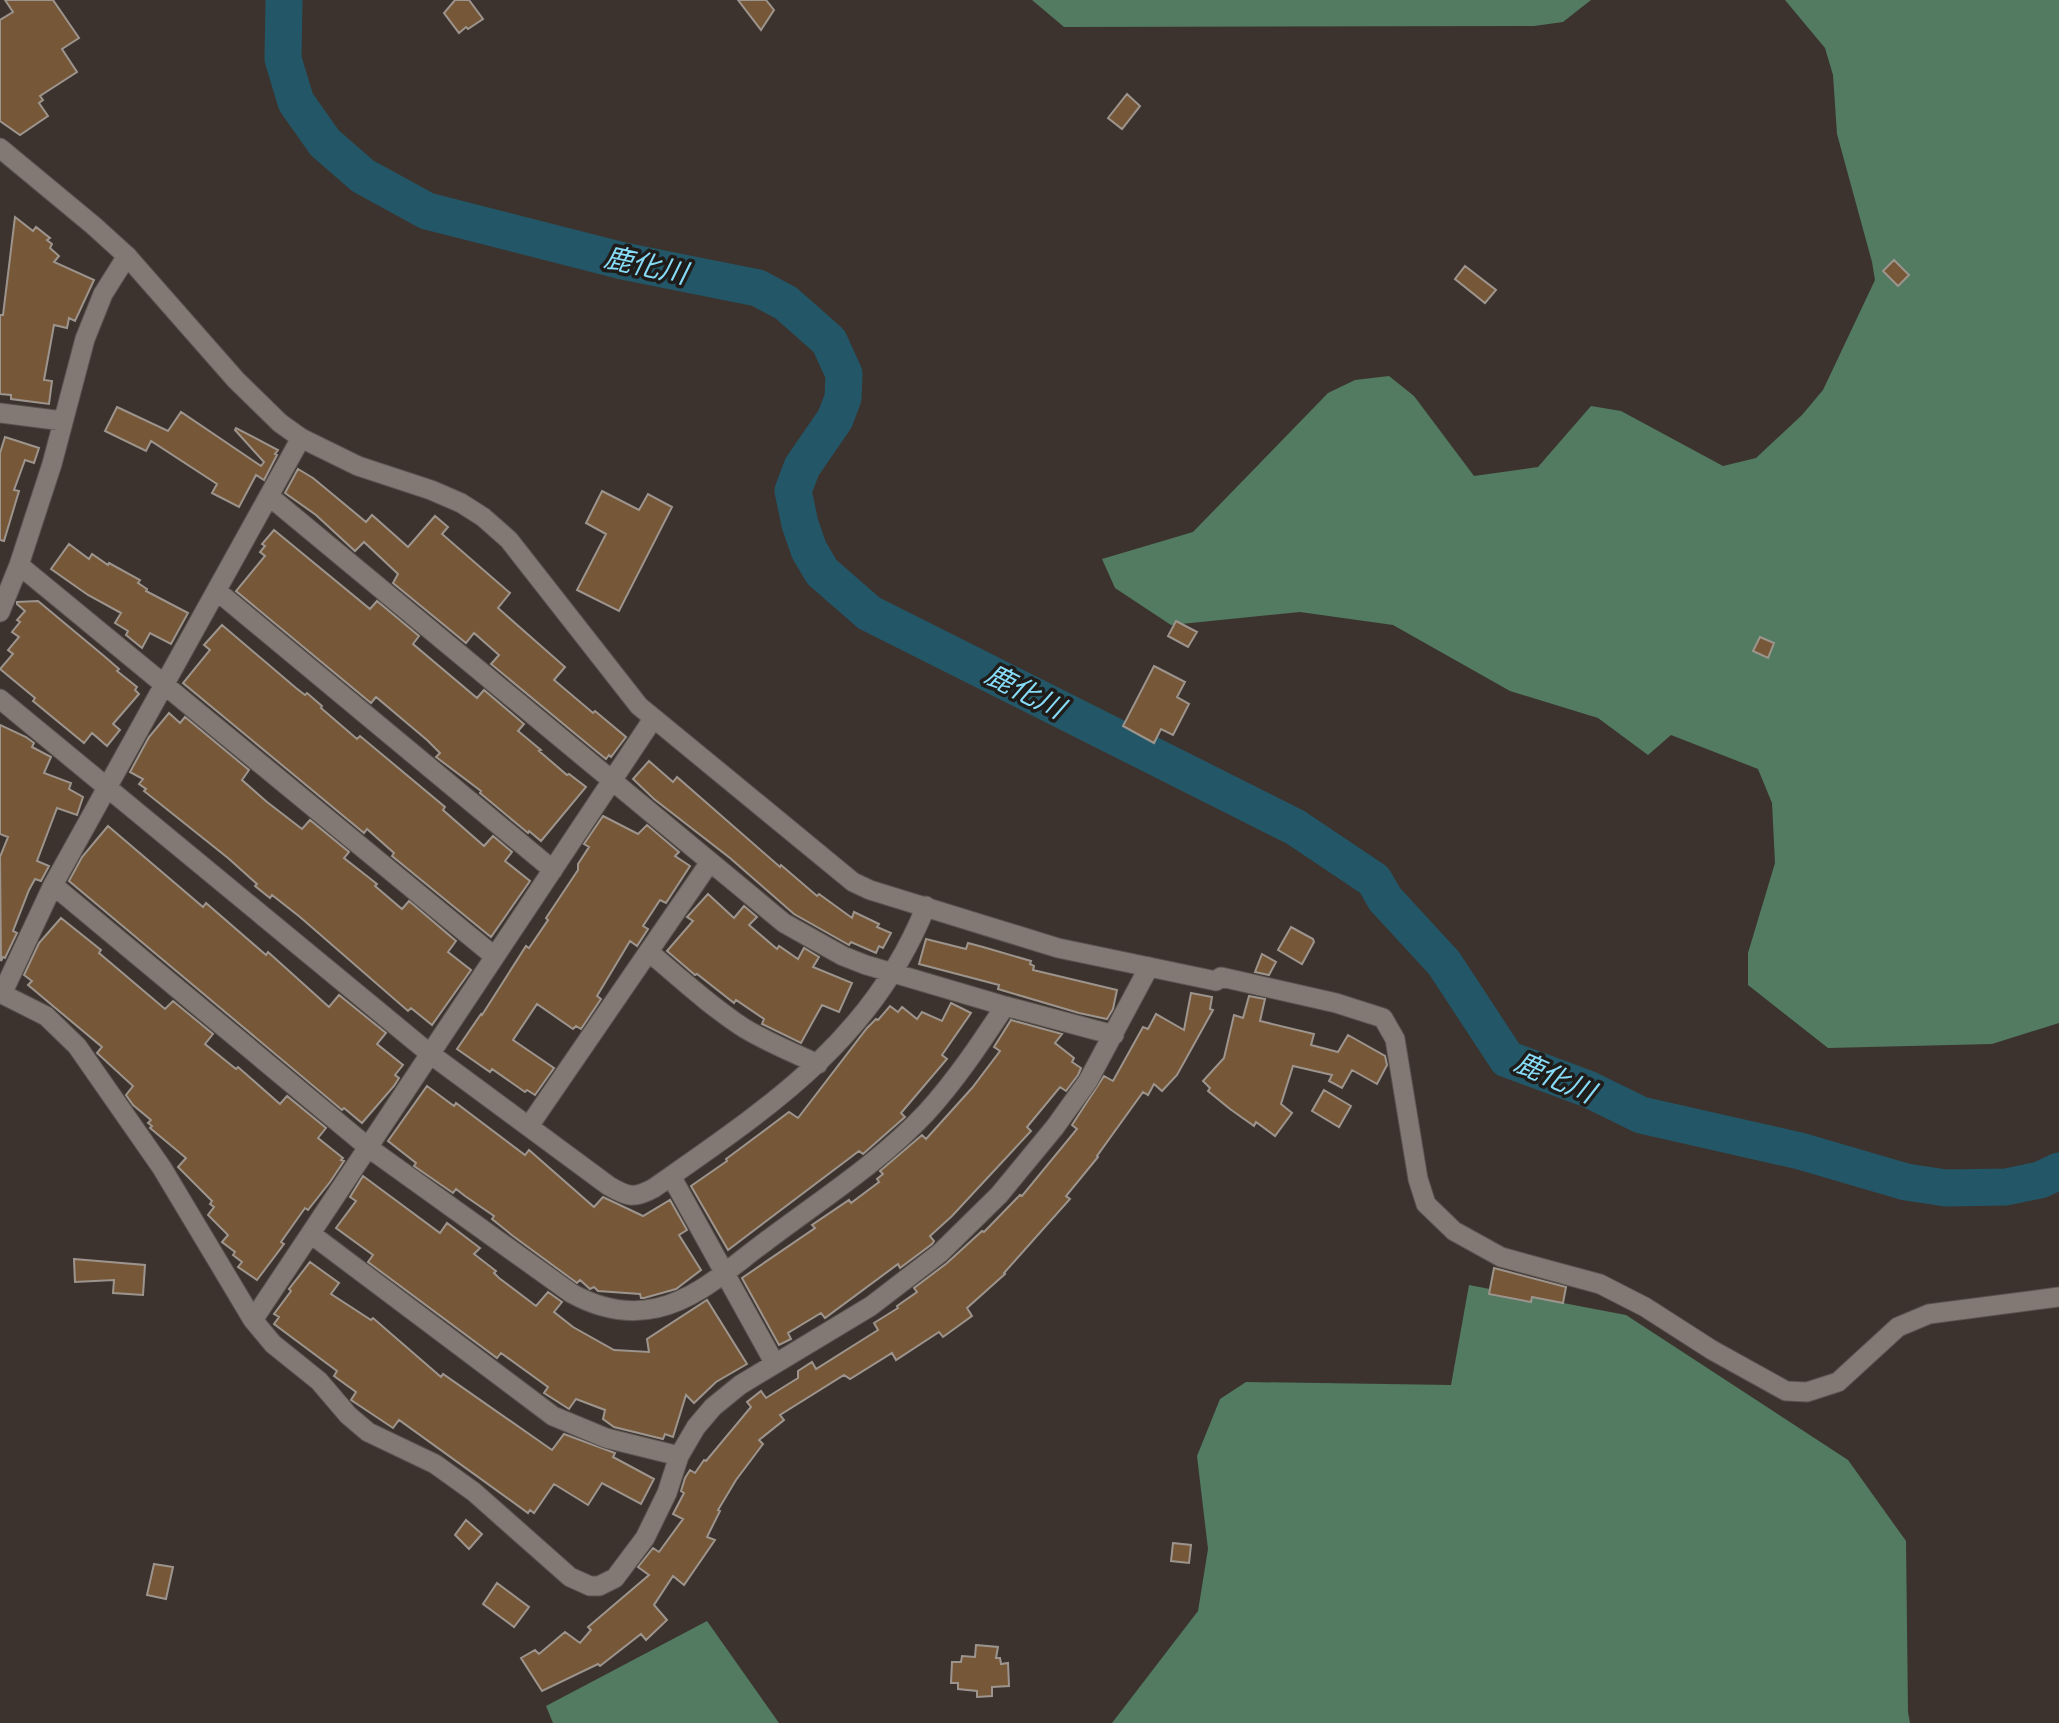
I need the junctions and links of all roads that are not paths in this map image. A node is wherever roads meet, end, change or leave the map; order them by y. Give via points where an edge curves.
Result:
1 (0, 148) edge
2 (127, 256) junction
3 (0, 413) edge
4 (63, 421) junction
5 (301, 438) junction
6 (269, 496) junction
7 (19, 565) junction
8 (217, 591) junction
9 (0, 612) edge
10 (164, 685) junction
11 (0, 699) edge
12 (653, 719) junction
13 (613, 782) junction
14 (107, 788) junction
15 (709, 862) junction
16 (553, 870) junction
17 (53, 885) junction
18 (926, 906) junction
19 (649, 952) junction
20 (494, 956) junction
21 (1149, 967) junction
22 (894, 974) junction
23 (1, 994) edge
24 (1004, 1006) junction
25 (1114, 1035) junction
26 (429, 1053) junction
27 (818, 1064) junction
28 (529, 1126) junction
29 (369, 1147) junction
30 (671, 1176) junction
31 (311, 1234) junction
32 (725, 1272) junction
33 (2059, 1297) edge
34 (253, 1320) junction
35 (775, 1364) junction
36 (679, 1456) junction

1 - 2 street
2 - 4 street via 89,328
2 - 5 street via 236,380
3 - 4 street
4 - 7 street
5 - 6 street
5 - 12 street via 358,466 461,503 483,517 509,540
6 - 8 street
6 - 13 street
7 - 9 street
7 - 10 street
8 - 10 street
8 - 16 street
10 - 14 street
10 - 20 street
11 - 14 street
12 - 13 street
12 - 18 street via 853,882
13 - 15 street
13 - 16 street
14 - 17 street
14 - 26 street
15 - 19 street
15 - 22 street via 801,934 843,956
16 - 20 street
17 - 23 street
17 - 29 street
18 - 21 street via 1058,948
18 - 22 street
19 - 27 street via 743,1027
19 - 28 street
20 - 26 street
21 - 25 street
21 - 33 street via 1216,981 1221,977 1383,1018 1395,1039 1426,1204 1454,1231 1501,1256 1600,1284 1786,1391 1807,1392 1838,1382 1898,1327 1929,1314
22 - 24 street
22 - 27 street
23 - 34 street via 46,1016 77,1046 162,1168
24 - 25 street
24 - 32 street via 960,1073 925,1114 885,1151
25 - 35 street via 1055,1127 966,1229 871,1306
26 - 28 street
26 - 29 street
27 - 30 street
28 - 30 street via 619,1192 637,1197
29 - 31 street
29 - 32 street via 588,1302 626,1312 660,1308 700,1290
30 - 32 street
31 - 34 street
31 - 36 street via 553,1416 606,1438
32 - 35 street
34 - 36 street via 368,1432 435,1464 474,1492 570,1577 590,1586 609,1583 629,1561 654,1524
35 - 36 street via 713,1407

